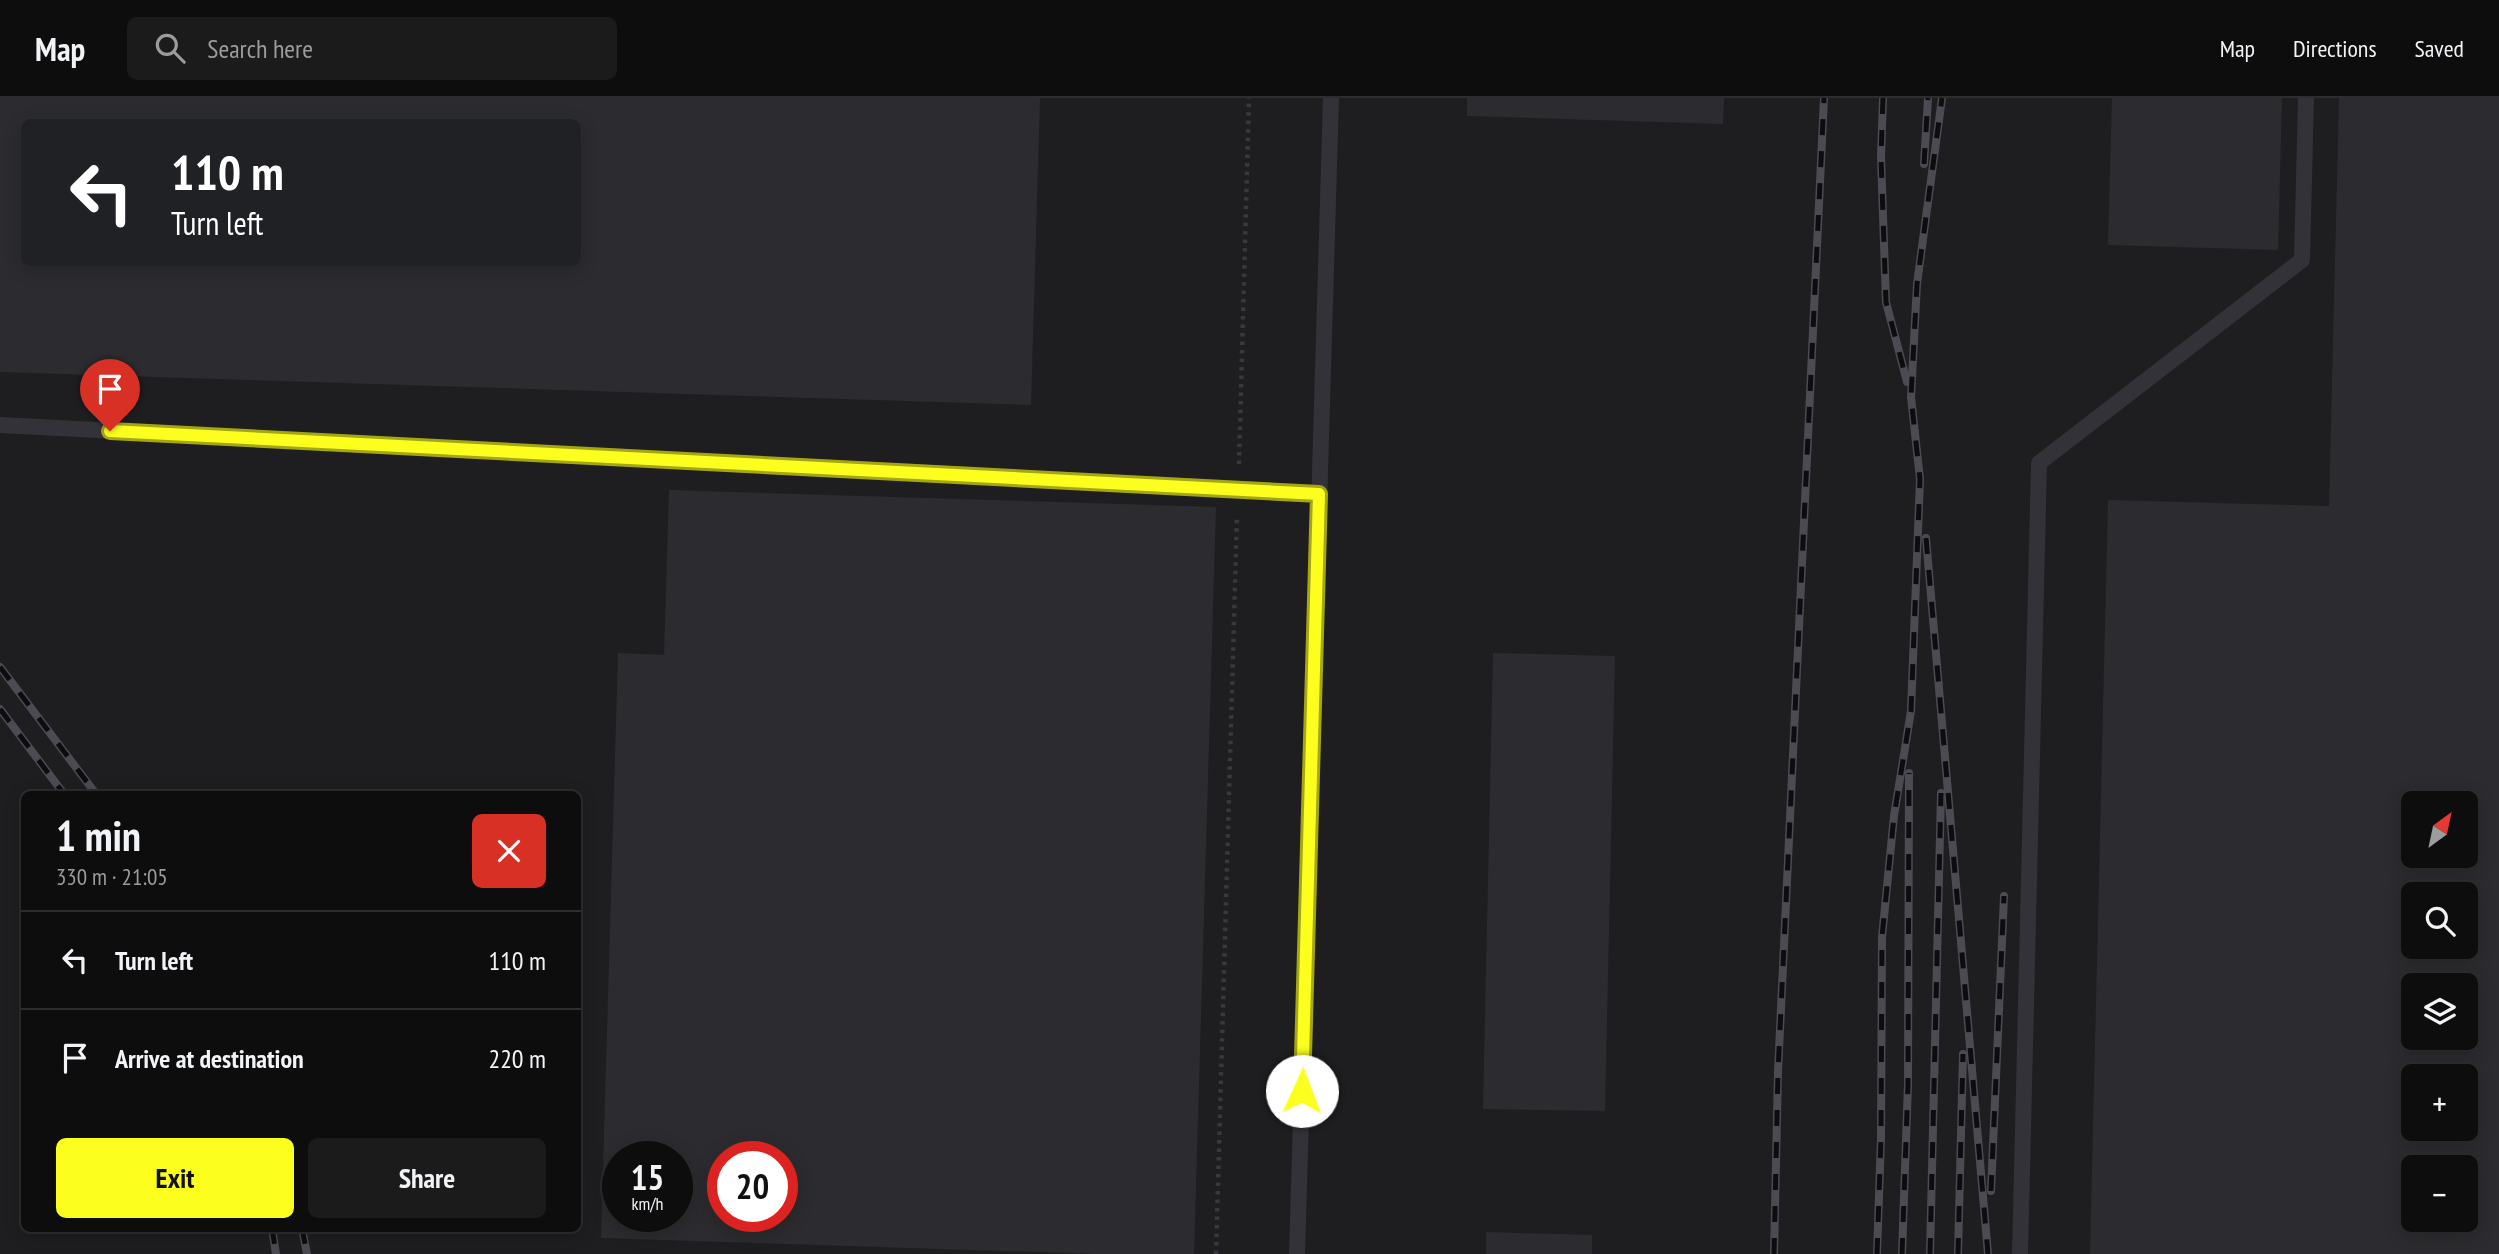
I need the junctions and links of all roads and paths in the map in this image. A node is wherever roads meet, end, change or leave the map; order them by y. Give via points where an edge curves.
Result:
1 (1249, 98) edge
2 (1331, 98) edge
3 (2305, 98) edge
4 (0, 425) edge
5 (1238, 489) junction
6 (1319, 494) junction
7 (1216, 1254) edge
8 (1297, 1254) edge
9 (2020, 1254) edge

1 - 5 path
2 - 6 lane
3 - 9 lane via 2302,260 2039,463
4 - 5 lane
5 - 6 lane
5 - 7 path
6 - 8 lane

